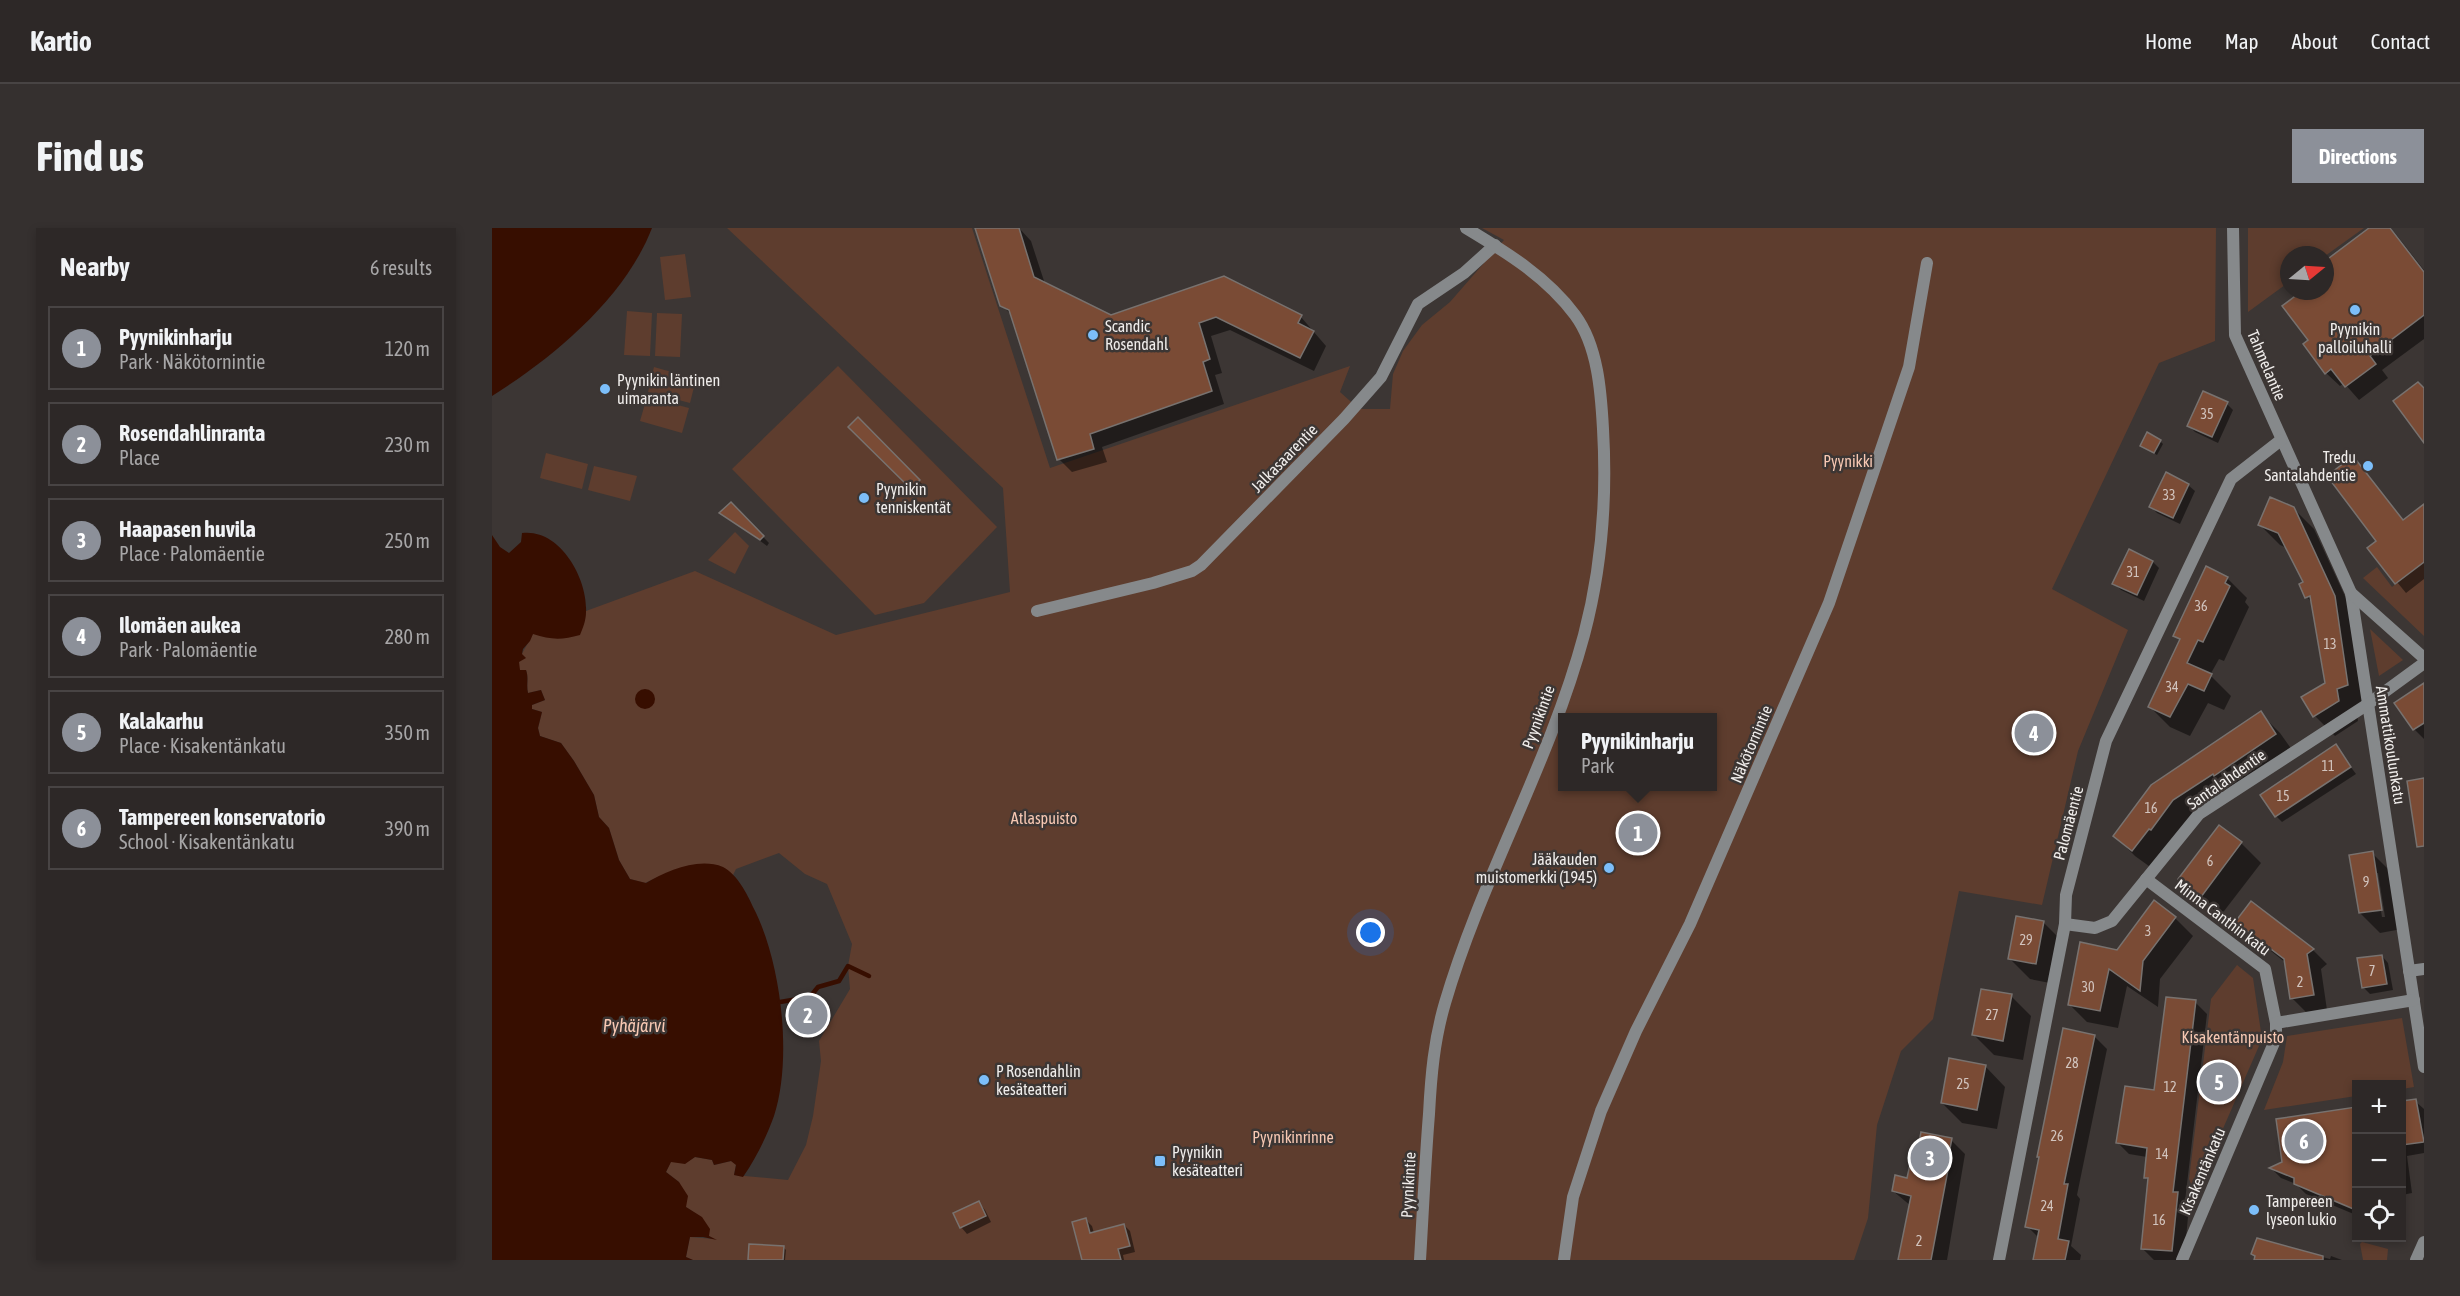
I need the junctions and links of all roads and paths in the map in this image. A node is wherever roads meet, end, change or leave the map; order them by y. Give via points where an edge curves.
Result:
1 (1466, 228) edge
2 (2233, 228) edge
3 (1495, 245) junction
4 (1927, 263) dead end
5 (2281, 440) junction
6 (2351, 593) junction
7 (1037, 611) dead end
8 (2424, 658) edge
9 (2424, 663) edge
10 (2368, 704) junction
11 (2146, 879) junction
12 (2065, 924) junction
13 (2424, 969) edge
14 (2409, 971) junction
15 (2414, 1000) junction
16 (2276, 1023) junction
17 (2424, 1067) edge
18 (2424, 1242) edge
19 (1420, 1260) edge
20 (1564, 1260) edge
21 (1999, 1260) edge
22 (2182, 1260) edge
23 (2416, 1260) edge

1 - 3 street, Pyynikintie
2 - 5 street, Tahmelantie via 2235,335
3 - 7 street, Jalkasaarentie via 1464,273 1418,304 1381,376 1344,420 1201,565 1153,583
3 - 19 street, Pyynikintie via 1540,278 1575,315 1588,340 1602,411 1604,520 1593,594 1572,673 1458,959 1444,1006 1433,1054
4 - 20 street, Näkötornintie via 1909,367 1829,603 1695,914 1601,1111 1573,1197
5 - 6 street, Ammattikoulunkatu
5 - 12 street, Palomäentie via 2231,479 2106,741 2066,895
6 - 8 street
6 - 10 street, Ammattikoulunkatu
9 - 10 street, Santalahdentie
10 - 11 street, Santalahdentie via 2199,814
10 - 14 street, Ammattikoulunkatu
11 - 12 street, Santalahdentie via 2104,926
11 - 16 street, Minna Canthin katu via 2265,969
12 - 21 street, Palomäentie
13 - 14 street
14 - 15 street, Ammattikoulunkatu
15 - 16 street
15 - 17 street, Ammattikoulunkatu
16 - 22 street, Kisakentänkatu via 2276,1038
18 - 23 street

